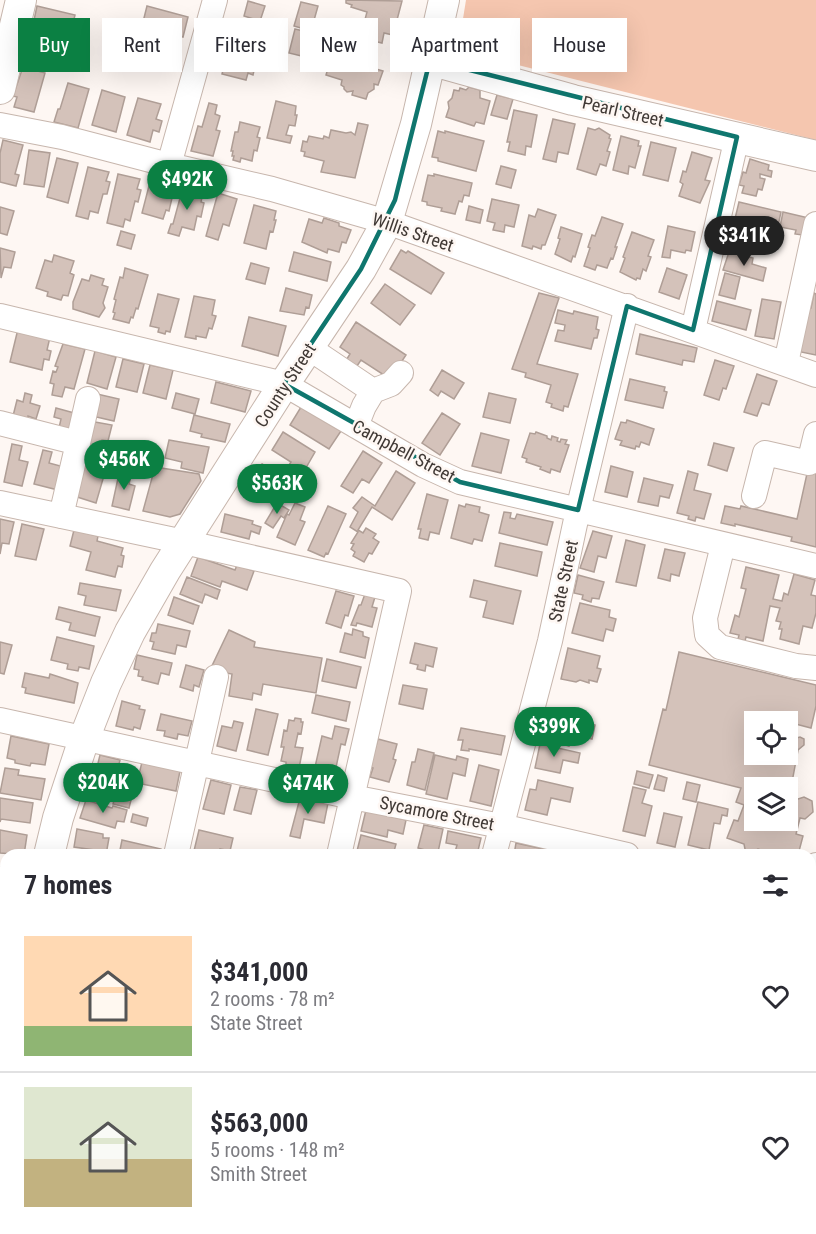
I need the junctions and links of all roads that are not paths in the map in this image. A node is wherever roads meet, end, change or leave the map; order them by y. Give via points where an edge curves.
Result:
1 (21, 0) edge
2 (215, 0) edge
3 (444, 0) edge
4 (440, 18) edge
5 (427, 72) edge
6 (473, 72) edge
7 (0, 89) edge
8 (0, 125) edge
9 (737, 137) junction
10 (816, 156) edge
11 (169, 165) junction
12 (387, 222) junction
13 (816, 224) edge
14 (627, 306) junction
15 (0, 316) edge
16 (693, 330) junction
17 (309, 348) junction
18 (786, 363) junction
19 (401, 373) dead end
20 (816, 375) edge
21 (284, 384) junction
22 (373, 391) junction
23 (88, 399) dead end
24 (0, 423) edge
25 (356, 426) junction
26 (816, 434) edge
27 (78, 443) junction
28 (754, 496) dead end
29 (0, 503) edge
30 (578, 510) junction
31 (61, 516) junction
32 (184, 542) junction
33 (723, 545) junction
34 (816, 566) edge
35 (816, 668) edge
36 (216, 677) dead end
37 (0, 720) edge
38 (84, 739) junction
39 (196, 762) junction
40 (352, 797) junction
41 (501, 826) junction
42 (50, 849) edge
43 (177, 849) edge
44 (340, 849) edge
45 (495, 849) edge
46 (601, 849) edge

1 - 7 main road
2 - 11 street
3 - 4 main road, County Street
5 - 12 main road, County Street
6 - 9 main road, Pearl Street via 573,100
8 - 11 street, Willis Street
9 - 10 main road, Pearl Street
9 - 16 street
11 - 12 street, Willis Street
12 - 14 street, Willis Street
12 - 17 main road, County Street
13 - 18 street
14 - 16 street, Willis Street
14 - 30 street, State Street
15 - 21 street, Campbell Street
16 - 18 street, Willis Street
17 - 21 main road, County Street
17 - 22 street
18 - 20 street, Willis Street
19 - 22 street via 391,384
21 - 25 street, Campbell Street
21 - 32 main road, County Street
22 - 25 street
23 - 27 street
24 - 27 street
25 - 30 street, Campbell Street via 460,482
26 - 28 street via 808,463 765,453
27 - 31 street
29 - 31 street
30 - 33 street, Campbell Street
30 - 41 street, State Street via 550,641
31 - 32 street
32 - 38 main road, County Street via 130,632
32 - 40 street via 399,591
33 - 34 street, Campbell Street
33 - 35 street via 705,618 708,635 720,647
36 - 39 street
37 - 38 street, Sycamore Street
38 - 39 street, Sycamore Street
38 - 42 main road, County Street
39 - 40 street, Sycamore Street
39 - 43 street
40 - 41 street, Sycamore Street
40 - 44 street
41 - 45 street, State Street
41 - 46 street, Sycamore Street

